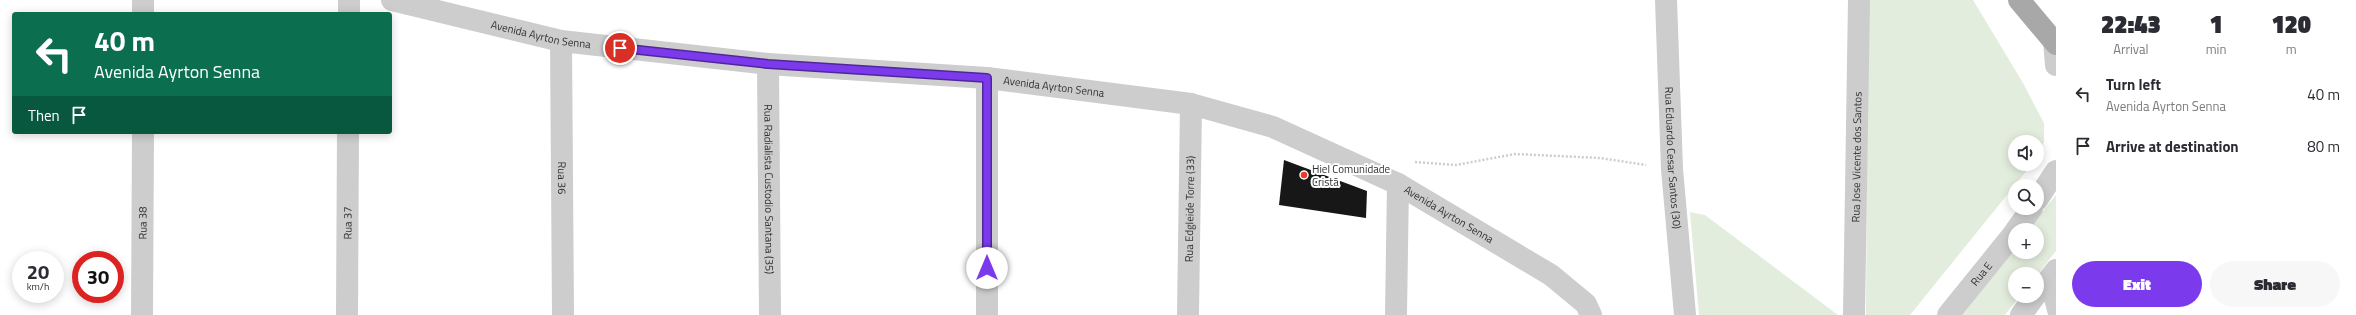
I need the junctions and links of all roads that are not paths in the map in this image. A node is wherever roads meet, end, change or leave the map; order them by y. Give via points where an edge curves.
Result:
1 (144, 0) edge
2 (349, 0) edge
3 (392, 0) edge
4 (1666, 0) edge
5 (1859, 0) edge
6 (2019, 0) edge
7 (2042, 0) edge
8 (143, 12) edge
9 (349, 12) edge
10 (2052, 39) edge
11 (561, 41) junction
12 (768, 64) junction
13 (2056, 65) edge
14 (987, 78) junction
15 (1191, 104) junction
16 (143, 134) edge
17 (348, 134) edge
18 (2056, 171) edge
19 (1398, 184) junction
20 (2044, 189) edge
21 (2008, 241) edge
22 (2044, 285) edge
23 (2030, 303) edge
24 (2056, 310) edge
25 (142, 315) edge
26 (347, 315) edge
27 (563, 315) edge
28 (770, 315) edge
29 (987, 315) edge
30 (1188, 315) edge
31 (1396, 315) edge
32 (1591, 315) edge
33 (1685, 315) edge
34 (1854, 315) edge
35 (1948, 315) edge
36 (2021, 315) edge

1 - 8 street
2 - 9 street
3 - 11 street, Avenida Ayrton Senna
4 - 33 street, Rua Eduardo Cesar Santos (30) via 1672,169
5 - 34 street, Rua Jose Vicente dos Santos
6 - 10 main road
7 - 10 main road
10 - 13 street
11 - 12 street, Avenida Ayrton Senna
11 - 27 street, Rua 36
12 - 14 street, Avenida Ayrton Senna
12 - 28 street, Rua Radialista Custodio Santana (35)
14 - 15 street, Avenida Ayrton Senna
14 - 29 street
15 - 19 street, Avenida Ayrton Senna via 1273,127
15 - 30 street, Rua Edgleide Torre (33)
16 - 25 street, Rua 38
17 - 26 street, Rua 37
18 - 20 street
19 - 31 street
19 - 32 street, Avenida Ayrton Senna via 1551,275 1586,304
21 - 35 street, Rua E
22 - 24 lane
23 - 36 street

